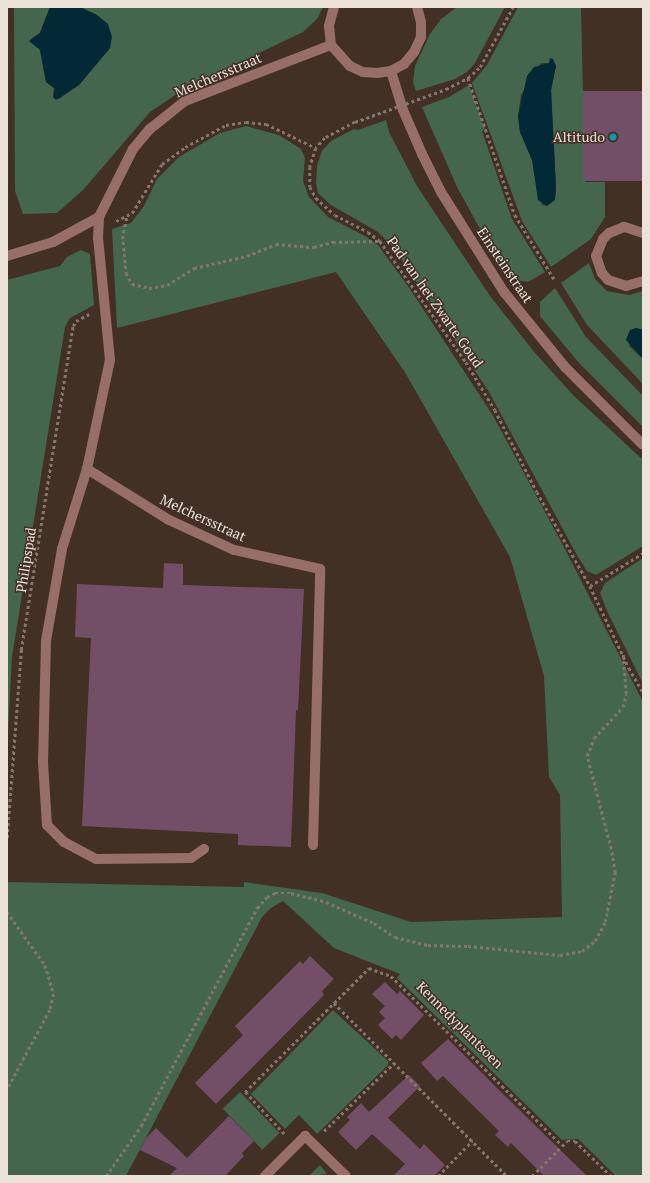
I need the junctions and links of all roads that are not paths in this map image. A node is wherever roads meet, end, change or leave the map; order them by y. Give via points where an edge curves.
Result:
1 (334, 7) edge
2 (417, 7) edge
3 (331, 45) junction
4 (391, 71) junction
5 (99, 217) junction
6 (643, 233) edge
7 (7, 256) edge
8 (643, 281) edge
9 (643, 445) edge
10 (87, 469) junction
11 (313, 844) dead end
12 (204, 849) dead end
13 (265, 1176) edge
14 (346, 1176) edge

1 - 3 street via 329,26
2 - 4 street via 421,22 418,45 404,64
3 - 4 street via 357,69 377,73
3 - 5 street, Melchersstraat via 178,105 133,148
4 - 9 street, Einsteinstraat via 403,110 432,173 504,292 565,368
5 - 7 street via 53,242
5 - 10 street, Melchersstraat via 98,238 110,360
6 - 8 street via 631,228 613,231 603,239 596,256 602,273 608,280 626,286
10 - 11 street, Melchersstraat via 169,520 234,550 320,569
10 - 12 street via 62,549 46,641 43,762 48,825 64,842 96,859 191,858
13 - 14 street via 305,1136

